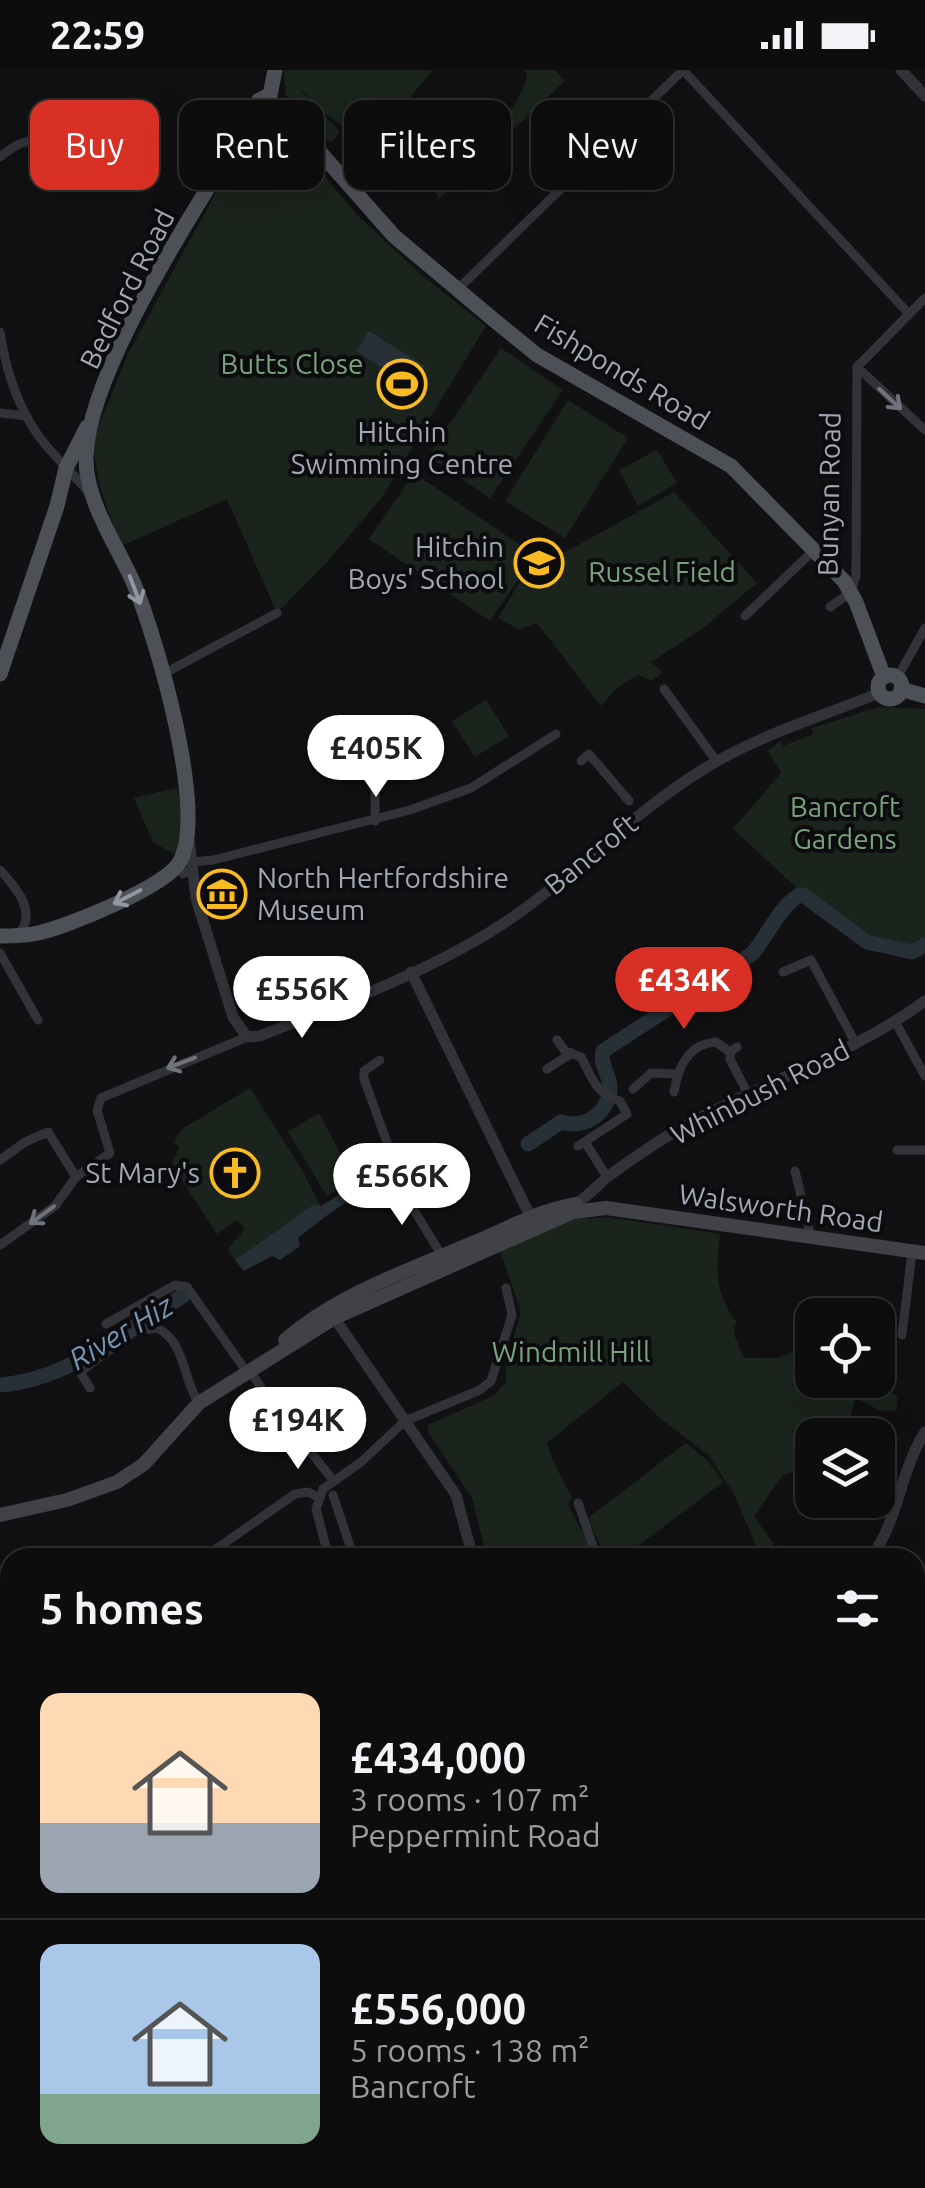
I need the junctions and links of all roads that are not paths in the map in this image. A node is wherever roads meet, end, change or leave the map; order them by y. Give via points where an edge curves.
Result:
1 (275, 70) edge
2 (683, 70) edge
3 (901, 70) edge
4 (270, 96) junction
5 (925, 96) edge
6 (259, 100) edge
7 (277, 100) edge
8 (30, 140) edge
9 (0, 157) edge
10 (324, 157) edge
11 (206, 190) edge
12 (458, 289) junction
13 (925, 298) edge
14 (908, 314) junction
15 (0, 332) edge
16 (1, 340) edge
17 (856, 367) junction
18 (0, 413) edge
19 (27, 416) junction
20 (91, 419) junction
21 (925, 430) edge
22 (66, 468) junction
23 (95, 501) junction
24 (57, 506) junction
25 (814, 550) junction
26 (851, 592) junction
27 (830, 607) dead end
28 (277, 613) dead end
29 (745, 616) dead end
30 (925, 628) edge
31 (2, 665) edge
32 (165, 673) junction
33 (890, 684) junction
34 (664, 689) dead end
35 (925, 696) edge
36 (556, 734) dead end
37 (581, 761) dead end
38 (717, 762) junction
39 (376, 792) dead end
40 (628, 801) dead end
41 (375, 821) junction
42 (189, 838) junction
43 (193, 862) junction
44 (0, 870) edge
45 (177, 874) junction
46 (194, 885) junction
47 (0, 936) edge
48 (17, 936) junction
49 (0, 954) edge
50 (411, 972) junction
51 (784, 972) dead end
52 (925, 1001) edge
53 (38, 1020) dead end
54 (896, 1022) junction
55 (247, 1037) junction
56 (557, 1040) dead end
57 (856, 1044) junction
58 (572, 1053) junction
59 (380, 1060) dead end
60 (546, 1068) dead end
61 (677, 1074) junction
62 (925, 1076) edge
63 (634, 1089) dead end
64 (674, 1092) dead end
65 (748, 1094) junction
66 (897, 1150) dead end
67 (925, 1150) edge
68 (0, 1160) edge
69 (795, 1172) dead end
70 (76, 1177) junction
71 (607, 1178) junction
72 (598, 1188) junction
73 (575, 1204) junction
74 (606, 1204) junction
75 (630, 1212) junction
76 (533, 1222) junction
77 (812, 1238) junction
78 (0, 1245) edge
79 (918, 1252) edge
80 (445, 1261) junction
81 (506, 1288) dead end
82 (331, 1313) junction
83 (106, 1324) dead end
84 (902, 1335) dead end
85 (248, 1370) junction
86 (90, 1388) dead end
87 (270, 1400) dead end
88 (199, 1403) junction
89 (281, 1416) dead end
90 (405, 1421) junction
91 (925, 1432) edge
92 (333, 1480) junction
93 (333, 1495) dead end
94 (318, 1496) junction
95 (578, 1503) dead end
96 (2, 1512) edge
97 (348, 1540) junction
98 (218, 1548) edge
99 (327, 1548) edge
100 (335, 1548) edge
101 (351, 1548) edge
102 (470, 1548) edge
103 (594, 1548) edge
104 (876, 1548) edge

1 - 4 main road
2 - 12 street
2 - 14 street
3 - 5 street
4 - 6 main road
4 - 7 main road
8 - 9 street
10 - 12 main road, Fishponds Road via 394,236
11 - 20 main road, Bedford Road via 157,272
12 - 25 main road, Fishponds Road via 537,355 730,466
13 - 14 street
14 - 17 street
15 - 16 street, Bedford Road
16 - 19 street, Bedford Road
17 -> 21 street
17 - 26 street, Bunyan Road
18 - 19 street
19 - 22 street, Bedford Road
20 - 22 main road
20 - 23 main road, Bedford Road via 86,458
22 - 23 street, Bedford Road
22 - 24 main road
23 - 24 main road via 76,493
23 -> 32 main road, Bedford Road via 136,588
24 - 31 main road
25 - 26 main road, Fishponds Road
25 - 29 street
26 - 27 street
26 - 33 main road, Bunyan Road
28 - 32 street
30 - 33 street
32 - 42 main road, Bedford Road
33 - 35 main road
33 - 38 street, Bancroft
34 - 38 street
36 - 41 street via 470,788
37 - 40 street via 590,754
38 - 50 street, Bancroft via 638,812 513,917
39 - 41 street
41 - 43 street
42 - 43 street
42 - 45 main road
43 - 45 street via 191,870
43 - 46 street
44 - 48 street via 27,910
45 - 46 street
45 -> 48 main road via 70,925
46 - 55 street via 232,1017
47 - 48 main road
49 - 53 street
50 - 55 street, Bancroft
50 - 76 street
51 - 57 street via 812,960
52 - 54 street, Whinbush Road
54 - 57 street, Whinbush Road
54 - 62 street
55 -> 70 street via 98,1102 110,1153
56 - 58 street
57 - 65 street, Whinbush Road
58 - 60 street
58 - 71 street via 607,1097 626,1106 627,1114 581,1144
59 - 80 street via 364,1070 364,1079 396,1181
61 - 63 street via 651,1073
61 - 64 street
61 - 65 street via 696,1048 723,1044 733,1049
65 - 71 street, Whinbush Road via 691,1122
66 - 67 street
68 - 70 street via 42,1132 51,1133
69 - 77 street
70 -> 78 street via 55,1206
71 - 72 street, Whinbush Road
72 - 73 street, Whinbush Road
72 - 74 street
73 - 74 main road, Walsworth Road
73 - 76 main road, Walsworth Road
74 - 75 main road, Walsworth Road
75 - 76 main road, Walsworth Road via 606,1208
75 - 77 main road, Walsworth Road
76 - 80 main road
77 - 79 main road, Walsworth Road
79 - 84 street
80 - 82 main road
81 - 90 street via 512,1315 491,1381
82 - 85 main road via 308,1320
82 - 90 street
83 - 85 street via 175,1286 187,1287
85 - 87 street
85 - 88 main road
86 - 88 street via 80,1372 135,1331 158,1328 173,1340
88 - 96 main road via 144,1464 117,1482
89 - 92 street
90 - 92 street
90 - 102 street via 456,1495
91 - 104 street
92 - 94 street
93 - 97 street
94 - 98 street via 296,1494
94 - 99 street
95 - 103 street
97 - 100 street
97 - 101 street

